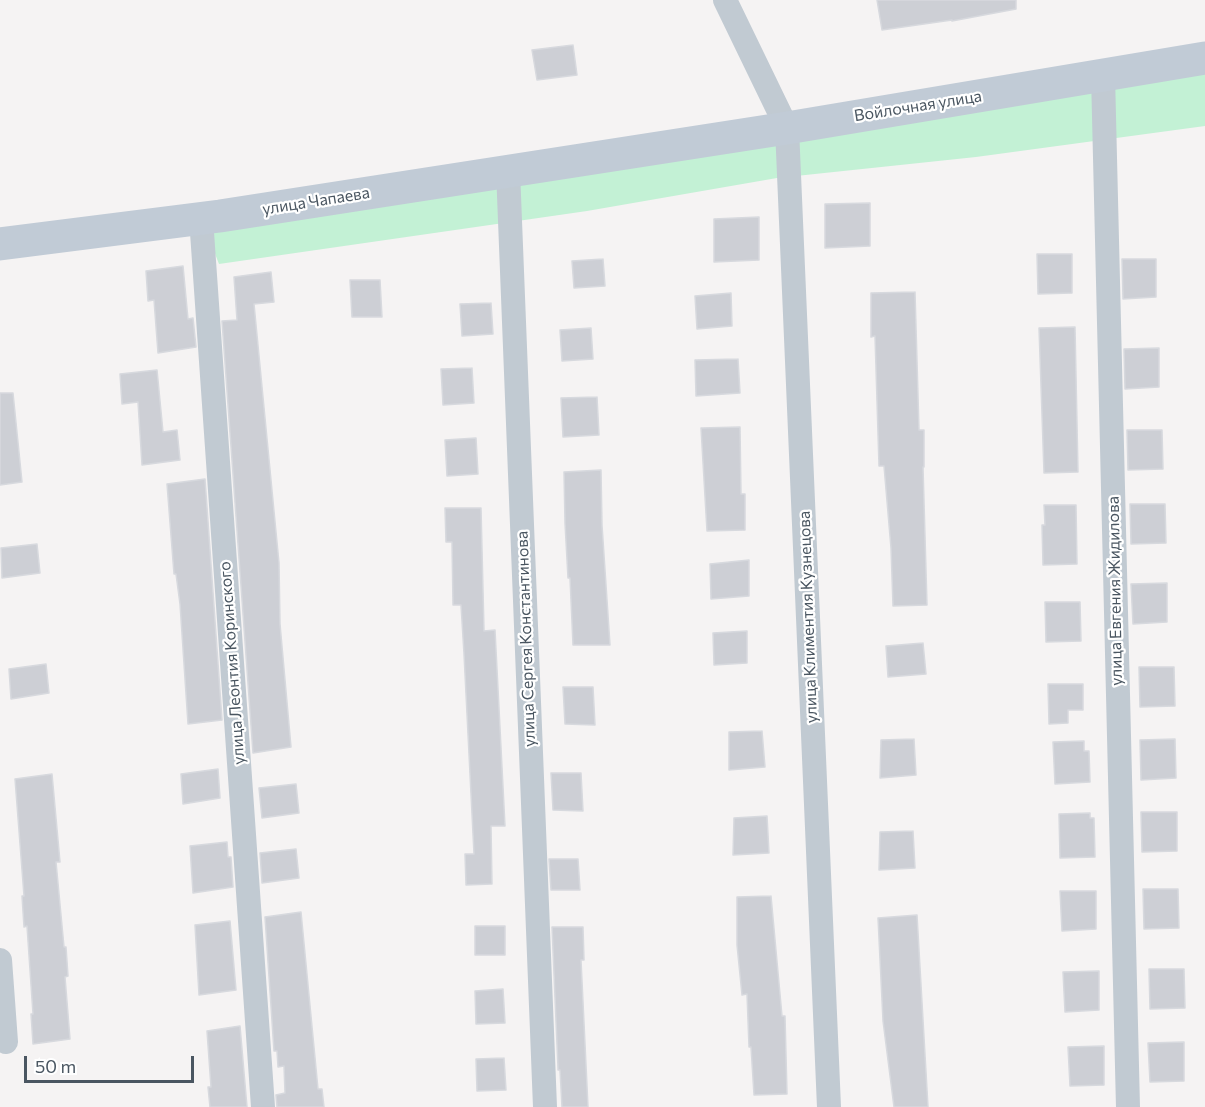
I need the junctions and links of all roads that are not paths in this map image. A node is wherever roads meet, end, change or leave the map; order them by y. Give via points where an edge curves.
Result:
1 (725, 0) edge
2 (1205, 58) edge
3 (1103, 75) junction
4 (787, 128) junction
5 (631, 152) joint
6 (508, 170) junction
7 (201, 218) junction
8 (0, 244) edge
9 (0, 960) edge
10 (6, 1042) dead end
11 (263, 1107) edge
12 (545, 1107) edge
13 (829, 1107) edge
14 (1128, 1107) edge

1 - 4 street
2 - 3 street, Войлочная улица
3 - 4 street, Войлочная улица
3 - 14 street, улица Евгения Жидилова
4 - 5 street, Войлочная улица
4 - 13 street, улица Климентия Кузнецова
5 - 6 street, улица Чапаева
6 - 7 street, улица Чапаева
6 - 12 street, улица Сергея Константинова
7 - 8 street, улица Чапаева
7 - 11 street, улица Леонтия Коринского
9 - 10 street

